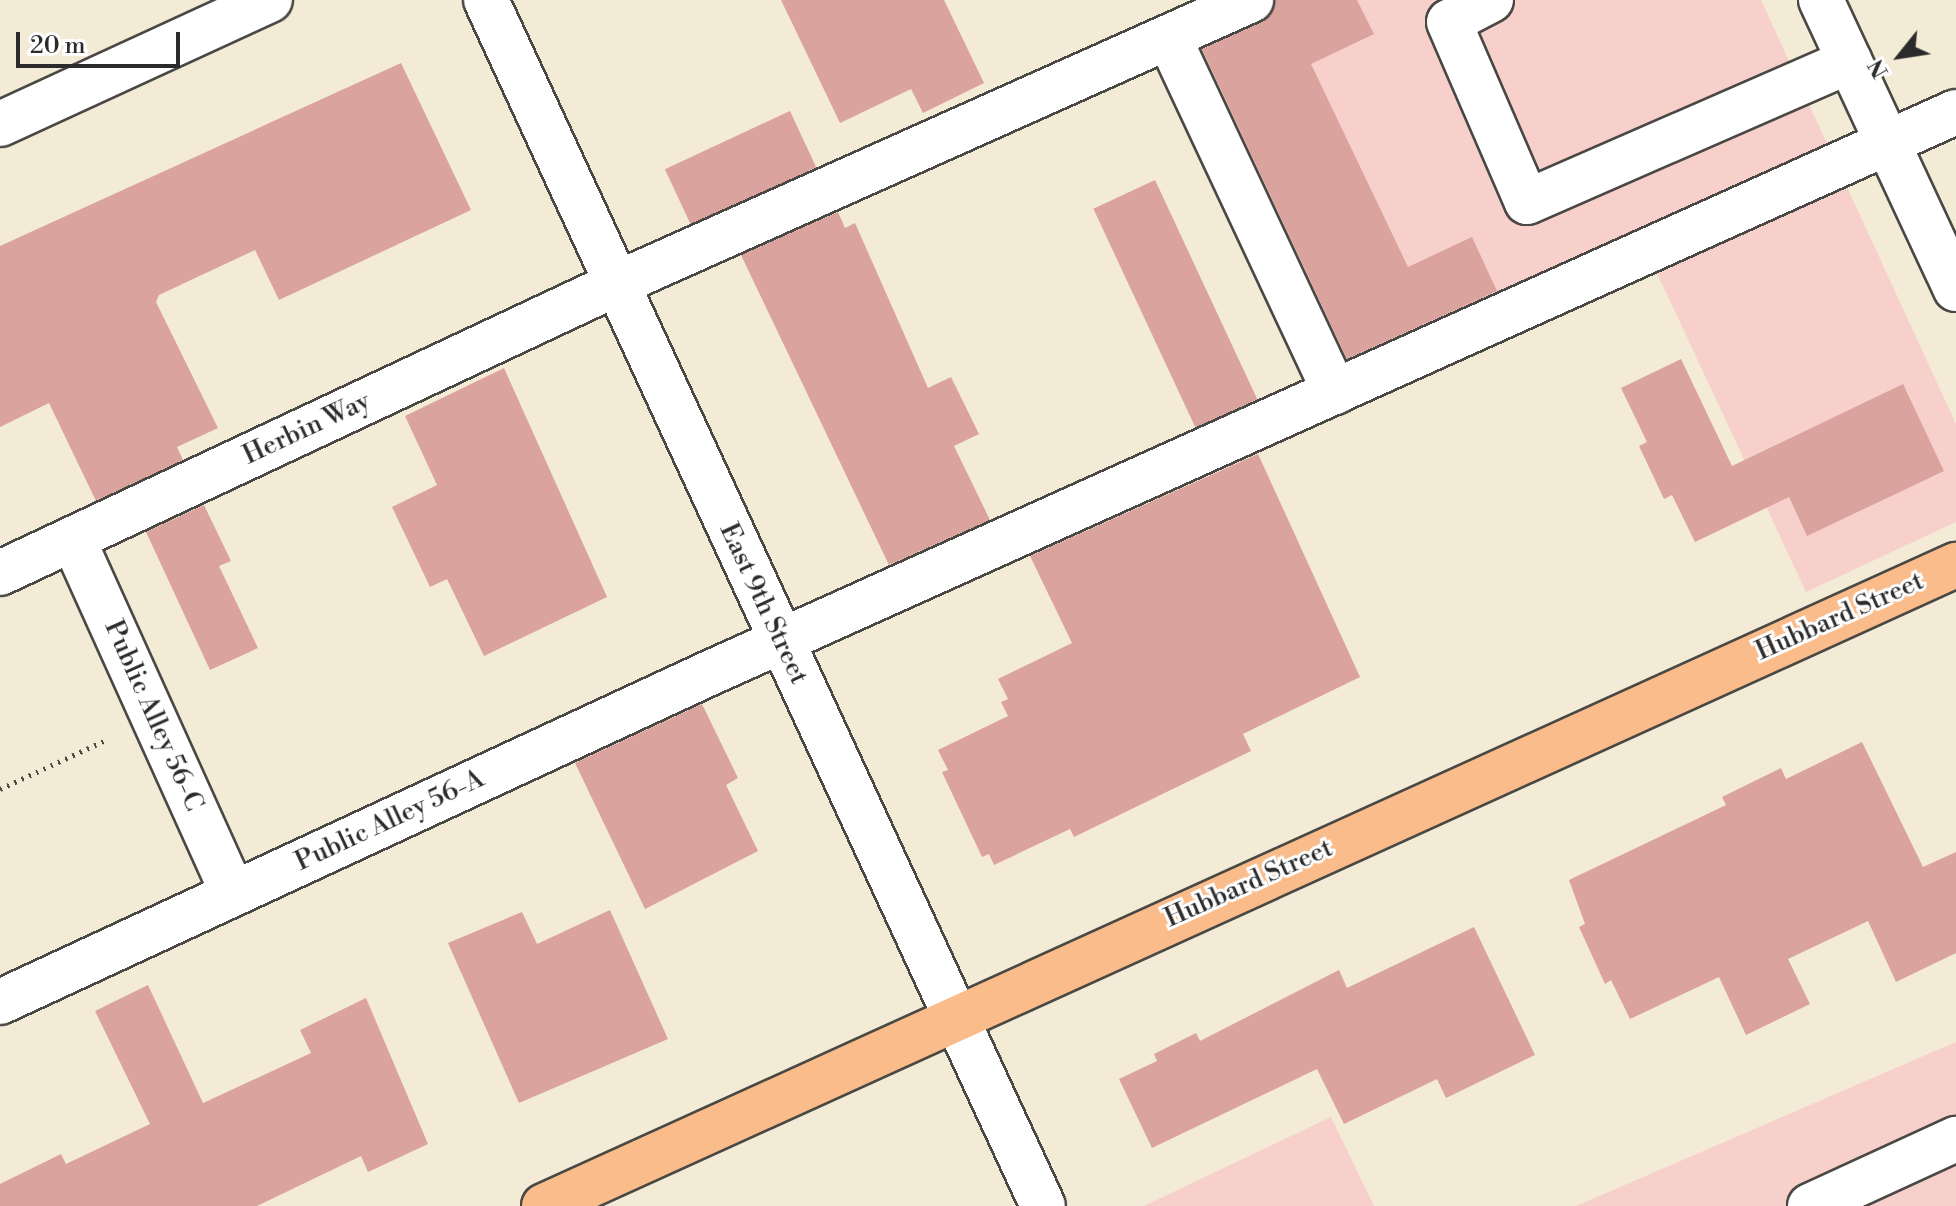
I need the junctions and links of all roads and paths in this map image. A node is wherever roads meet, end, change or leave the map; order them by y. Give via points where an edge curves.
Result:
1 (270, 0) edge
2 (486, 0) edge
3 (1251, 0) edge
4 (1491, 0) edge
5 (1821, 0) edge
6 (1169, 38) junction
7 (1849, 61) junction
8 (1956, 112) edge
9 (0, 124) edge
10 (1887, 142) junction
11 (614, 285) junction
12 (1956, 289) edge
13 (1335, 392) junction
14 (73, 539) junction
15 (1956, 565) edge
16 (0, 573) edge
17 (780, 642) junction
18 (154, 718) junction
19 (0, 789) edge
20 (233, 894) junction
21 (0, 1002) edge
22 (956, 1017) junction
23 (1956, 1139) edge
24 (544, 1206) edge
25 (1043, 1206) edge
26 (1810, 1206) edge

1 - 9 street
2 - 11 street, East 9th Street
3 - 6 street, Herbin Way
4 - 7 street via 1449,22 1527,202
5 - 7 street
6 - 11 street, Herbin Way
6 - 13 street
7 - 10 street
8 - 10 street, Public Alley 56-A
10 - 12 street
10 - 13 street, Public Alley 56-A
11 - 14 street, Herbin Way
11 - 17 street, East 9th Street
13 - 17 street, Public Alley 56-A
14 - 16 street, Herbin Way
14 - 18 street, Public Alley 56-C
15 - 22 main road, Hubbard Street
17 - 20 street, Public Alley 56-A
17 - 22 street, East 9th Street
18 - 19 path
18 - 20 street, Public Alley 56-C
20 - 21 street, Public Alley 56-A
22 - 24 main road, Hubbard Street
22 - 25 street, East 9th Street
23 - 26 street

